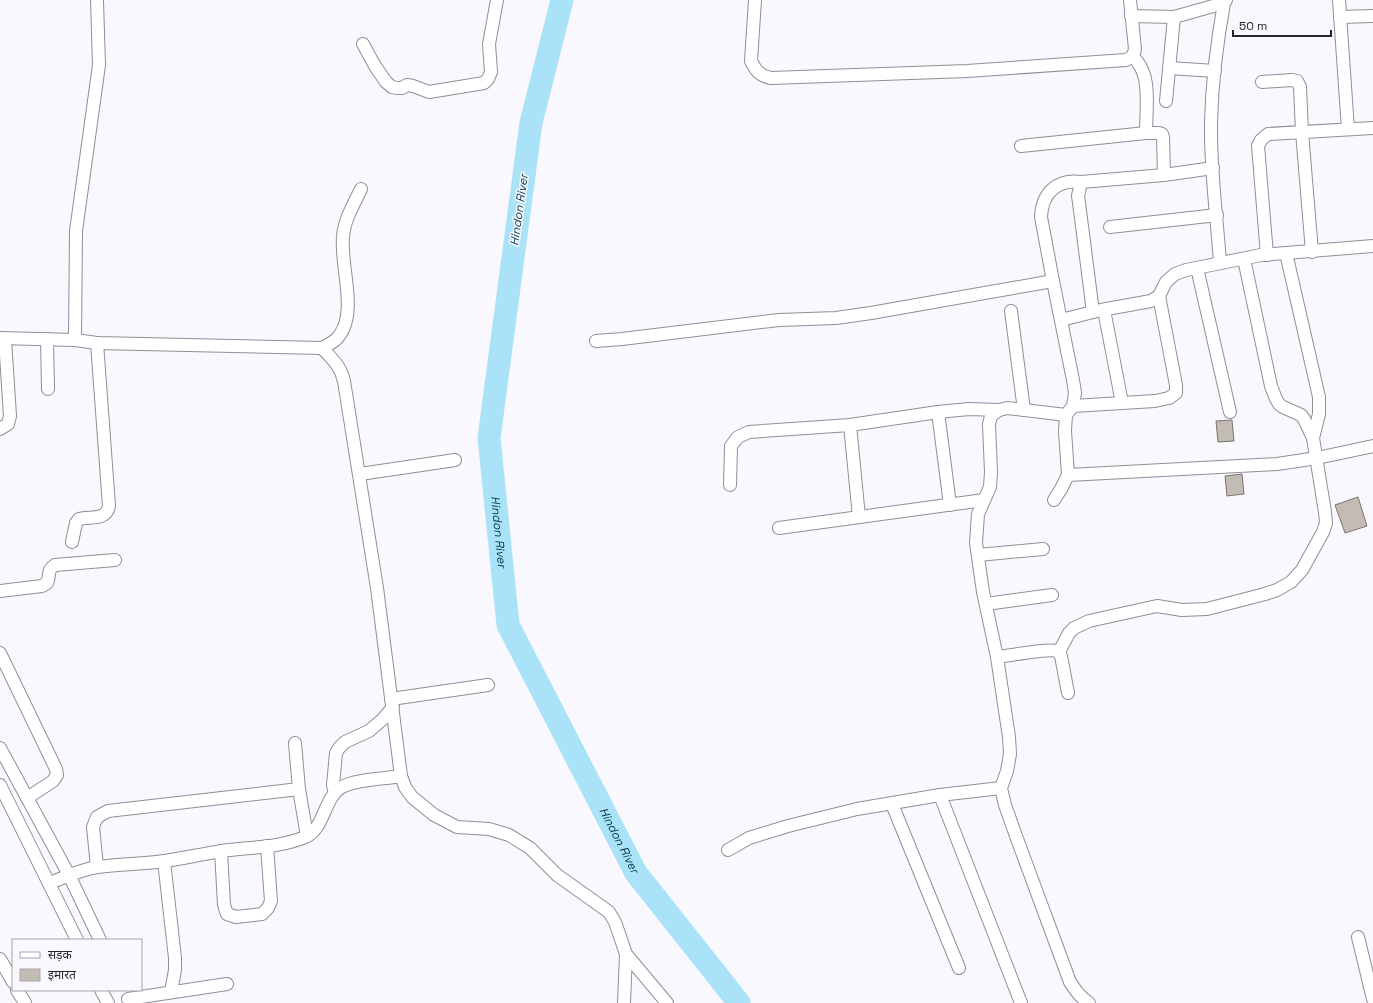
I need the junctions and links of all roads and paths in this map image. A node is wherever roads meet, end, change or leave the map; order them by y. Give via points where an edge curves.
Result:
1 (97, 0) edge
2 (497, 0) edge
3 (756, 0) edge
4 (1130, 0) edge
5 (1339, 0) edge
6 (1225, 2) edge
7 (1132, 16) junction
8 (1373, 16) edge
9 (1174, 17) junction
10 (1340, 17) junction
11 (363, 44) dead end
12 (1134, 56) junction
13 (1169, 68) junction
14 (1215, 71) junction
15 (1262, 82) dead end
16 (1166, 101) dead end
17 (1373, 128) edge
18 (1348, 129) junction
19 (1146, 132) junction
20 (1302, 132) junction
21 (1021, 146) dead end
22 (1213, 168) junction
23 (1164, 175) junction
24 (1081, 182) junction
25 (361, 189) dead end
26 (1217, 215) junction
27 (1110, 227) dead end
28 (1373, 246) edge
29 (1312, 252) junction
30 (1286, 253) junction
31 (1267, 255) junction
32 (1244, 258) junction
33 (1220, 263) junction
34 (1197, 268) junction
35 (1053, 281) junction
36 (1159, 296) junction
37 (1011, 311) dead end
38 (1099, 311) junction
39 (1062, 320) junction
40 (3, 338) edge
41 (47, 339) junction
42 (75, 340) junction
43 (596, 341) dead end
44 (97, 343) junction
45 (322, 348) junction
46 (48, 389) dead end
47 (1122, 403) junction
48 (999, 410) junction
49 (1024, 410) junction
50 (1070, 411) junction
51 (938, 412) junction
52 (1230, 412) dead end
53 (850, 425) junction
54 (0, 429) edge
55 (1313, 438) junction
56 (1373, 446) edge
57 (1317, 458) junction
58 (455, 460) dead end
59 (360, 474) junction
60 (1068, 474) junction
61 (730, 485) dead end
62 (984, 500) junction
63 (1054, 500) dead end
64 (950, 505) junction
65 (859, 517) junction
66 (779, 528) dead end
67 (72, 542) dead end
68 (1043, 549) dead end
69 (978, 555) junction
70 (115, 560) dead end
71 (0, 591) edge
72 (1052, 595) dead end
73 (986, 604) junction
74 (1059, 652) junction
75 (0, 653) edge
76 (997, 657) junction
77 (488, 685) dead end
78 (1068, 693) dead end
79 (392, 703) junction
80 (295, 743) dead end
81 (0, 748) edge
82 (401, 776) junction
83 (0, 785) edge
84 (1001, 788) junction
85 (299, 789) junction
86 (335, 793) junction
87 (940, 795) junction
88 (27, 798) junction
89 (892, 804) junction
90 (307, 836) junction
91 (267, 846) junction
92 (728, 850) dead end
93 (222, 851) junction
94 (164, 861) junction
95 (97, 867) junction
96 (69, 875) junction
97 (50, 883) junction
98 (1358, 937) dead end
99 (77, 939) edge
100 (100, 939) edge
101 (626, 954) junction
102 (0, 960) edge
103 (959, 968) dead end
104 (12, 980) edge
105 (227, 984) dead end
106 (18, 991) edge
107 (102, 991) edge
108 (171, 992) junction
109 (127, 997) edge
110 (1373, 999) edge
111 (25, 1003) edge
112 (108, 1003) edge
113 (624, 1003) edge
114 (667, 1003) edge
115 (1021, 1003) edge
116 (1089, 1003) edge

1 - 42 street via 99,65 76,231
2 - 11 street via 490,44 491,72 484,83 429,92 407,85 402,88 392,87 375,66
3 - 12 street via 751,61 762,77 968,71 1126,60
4 - 7 street
5 - 10 street
6 - 9 street
6 - 14 street via 1218,35
7 - 9 street
7 - 12 street
8 - 10 street
9 - 13 street
10 - 18 street
12 - 19 street via 1144,76 1146,87
13 - 14 street
13 - 16 street
14 - 22 street via 1211,122
15 - 20 street via 1297,81 1300,87
17 - 18 street
18 - 20 street
19 - 21 street
19 - 23 street via 1159,133 1164,137
20 - 29 street
20 - 31 street via 1268,134 1260,140 1258,146
22 - 23 street
22 - 26 street
23 - 24 street
24 - 35 street via 1071,181 1058,185 1044,201 1041,217
24 - 38 street via 1078,196
25 - 45 street via 346,221 342,238 348,309 346,322 339,336
26 - 27 street
26 - 33 street
28 - 29 street
29 - 30 street
30 - 31 street
30 - 55 street via 1319,397 1319,414
31 - 32 street
32 - 33 street
32 - 55 street via 1271,386 1276,399 1283,407 1304,419
33 - 34 street
34 - 36 street via 1175,274 1166,282
34 - 52 street
35 - 39 street
35 - 43 street via 871,314 779,320
36 - 38 street via 1151,301
36 - 47 street via 1176,393 1169,398 1155,401
37 - 49 street
38 - 39 street
38 - 47 street
39 - 50 street via 1074,380 1075,393
40 - 41 street
40 - 54 street via 10,416 8,424
41 - 42 street
41 - 46 street
42 - 44 street
44 - 45 street
44 - 67 street via 109,506 104,516 79,519
45 - 59 street via 341,371
47 - 50 street
48 - 49 street
48 - 51 street
48 - 62 street via 991,416 989,424 991,479
49 - 50 street
50 - 60 street via 1065,431
51 - 53 street
51 - 64 street
53 - 61 street via 749,432 738,437 731,446
53 - 65 street
55 - 57 street
56 - 57 street
57 - 60 street via 1277,464
57 - 74 street via 1326,523 1302,570 1291,582 1265,594 1207,608 1182,610 1157,606 1089,620 1069,633
58 - 59 street
59 - 79 street
60 - 63 street
62 - 64 street
62 - 69 street via 978,514 976,529
64 - 65 street
65 - 66 street
68 - 69 street
69 - 73 street
70 - 71 street via 55,565 49,571 47,583 42,586
72 - 73 street
73 - 76 street
74 - 76 street via 1046,651
74 - 78 street
75 - 88 street via 56,770 57,776 53,781
76 - 84 street via 1010,754
77 - 79 street
79 - 82 street
79 - 86 street via 383,719 339,748 334,768
80 - 85 street
81 - 88 street
82 - 86 street via 352,783 341,787
82 - 101 street via 412,797 448,824 489,829 509,835 530,848 558,875 609,912
83 - 97 street
84 - 87 street
84 - 116 street via 1070,982 1078,994
85 - 90 street
85 - 95 street via 108,811 97,817 93,827
86 - 90 street via 321,820
87 - 89 street
87 - 115 street
88 - 96 street
89 - 92 street via 857,809 788,826 749,838
89 - 103 street
90 - 91 street
91 - 93 street
91 - 93 street via 271,901 268,908 262,914 236,917 227,914 224,905
93 - 94 street
94 - 95 street
94 - 108 street via 175,958
95 - 96 street
96 - 97 street
96 - 100 street
97 - 99 street
98 - 110 street
101 - 113 street
101 - 114 street
102 - 104 street
105 - 108 street
106 - 111 street
107 - 112 street
108 - 109 street

